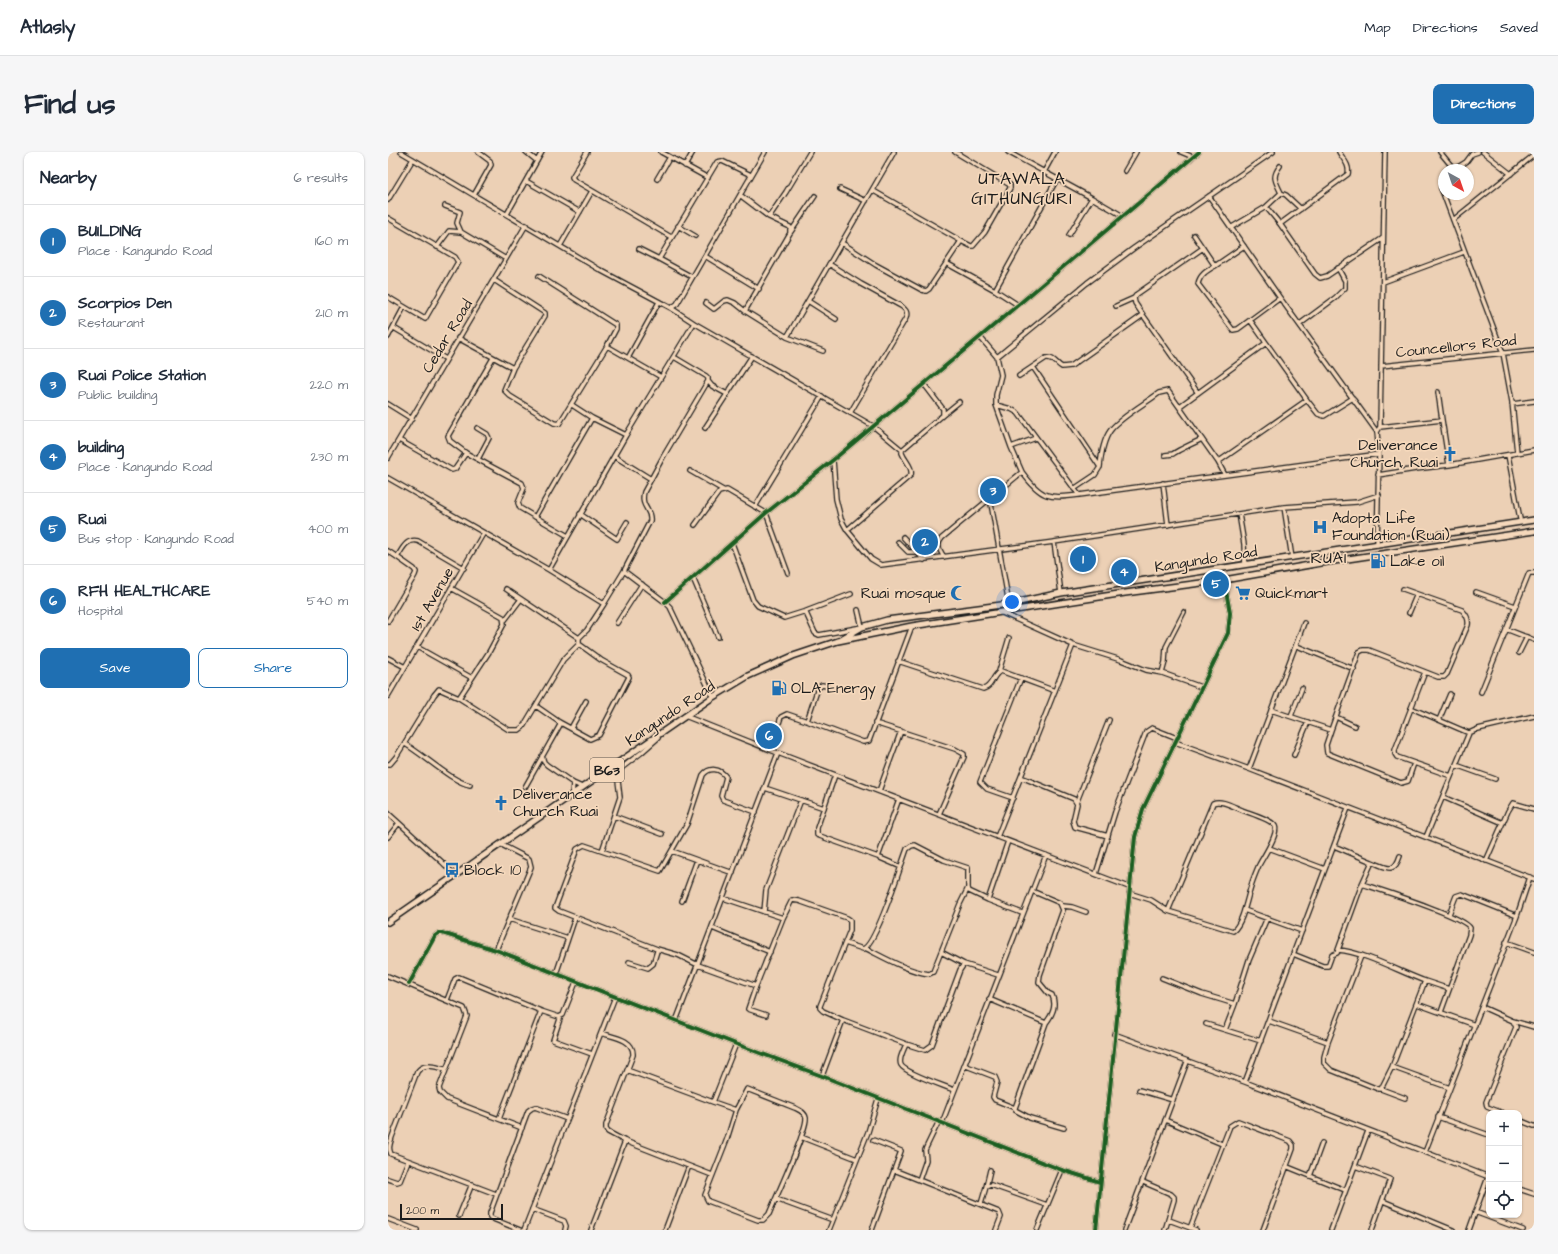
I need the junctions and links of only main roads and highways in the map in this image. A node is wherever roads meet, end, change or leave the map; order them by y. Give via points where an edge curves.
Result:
1 (1534, 520) edge
2 (1534, 530) edge
3 (1244, 565) junction
4 (1244, 576) junction
5 (887, 620) junction
6 (890, 630) junction
7 (838, 641) junction
8 (388, 922) edge

1 - 3 highway, Kangundo Road / B63
2 - 4 highway, Kangundo Road / B63
3 - 4 highway
3 - 5 highway, Kangundo Road / B63 via 1061,593 1008,604
4 - 6 highway, Kangundo Road / B63
5 - 6 highway via 886,624
5 - 7 highway, Kangundo Road / B63 via 862,627
6 - 7 highway, Kangundo Road / B63
7 - 8 highway, Kangundo Road / B63 via 778,662 713,697

